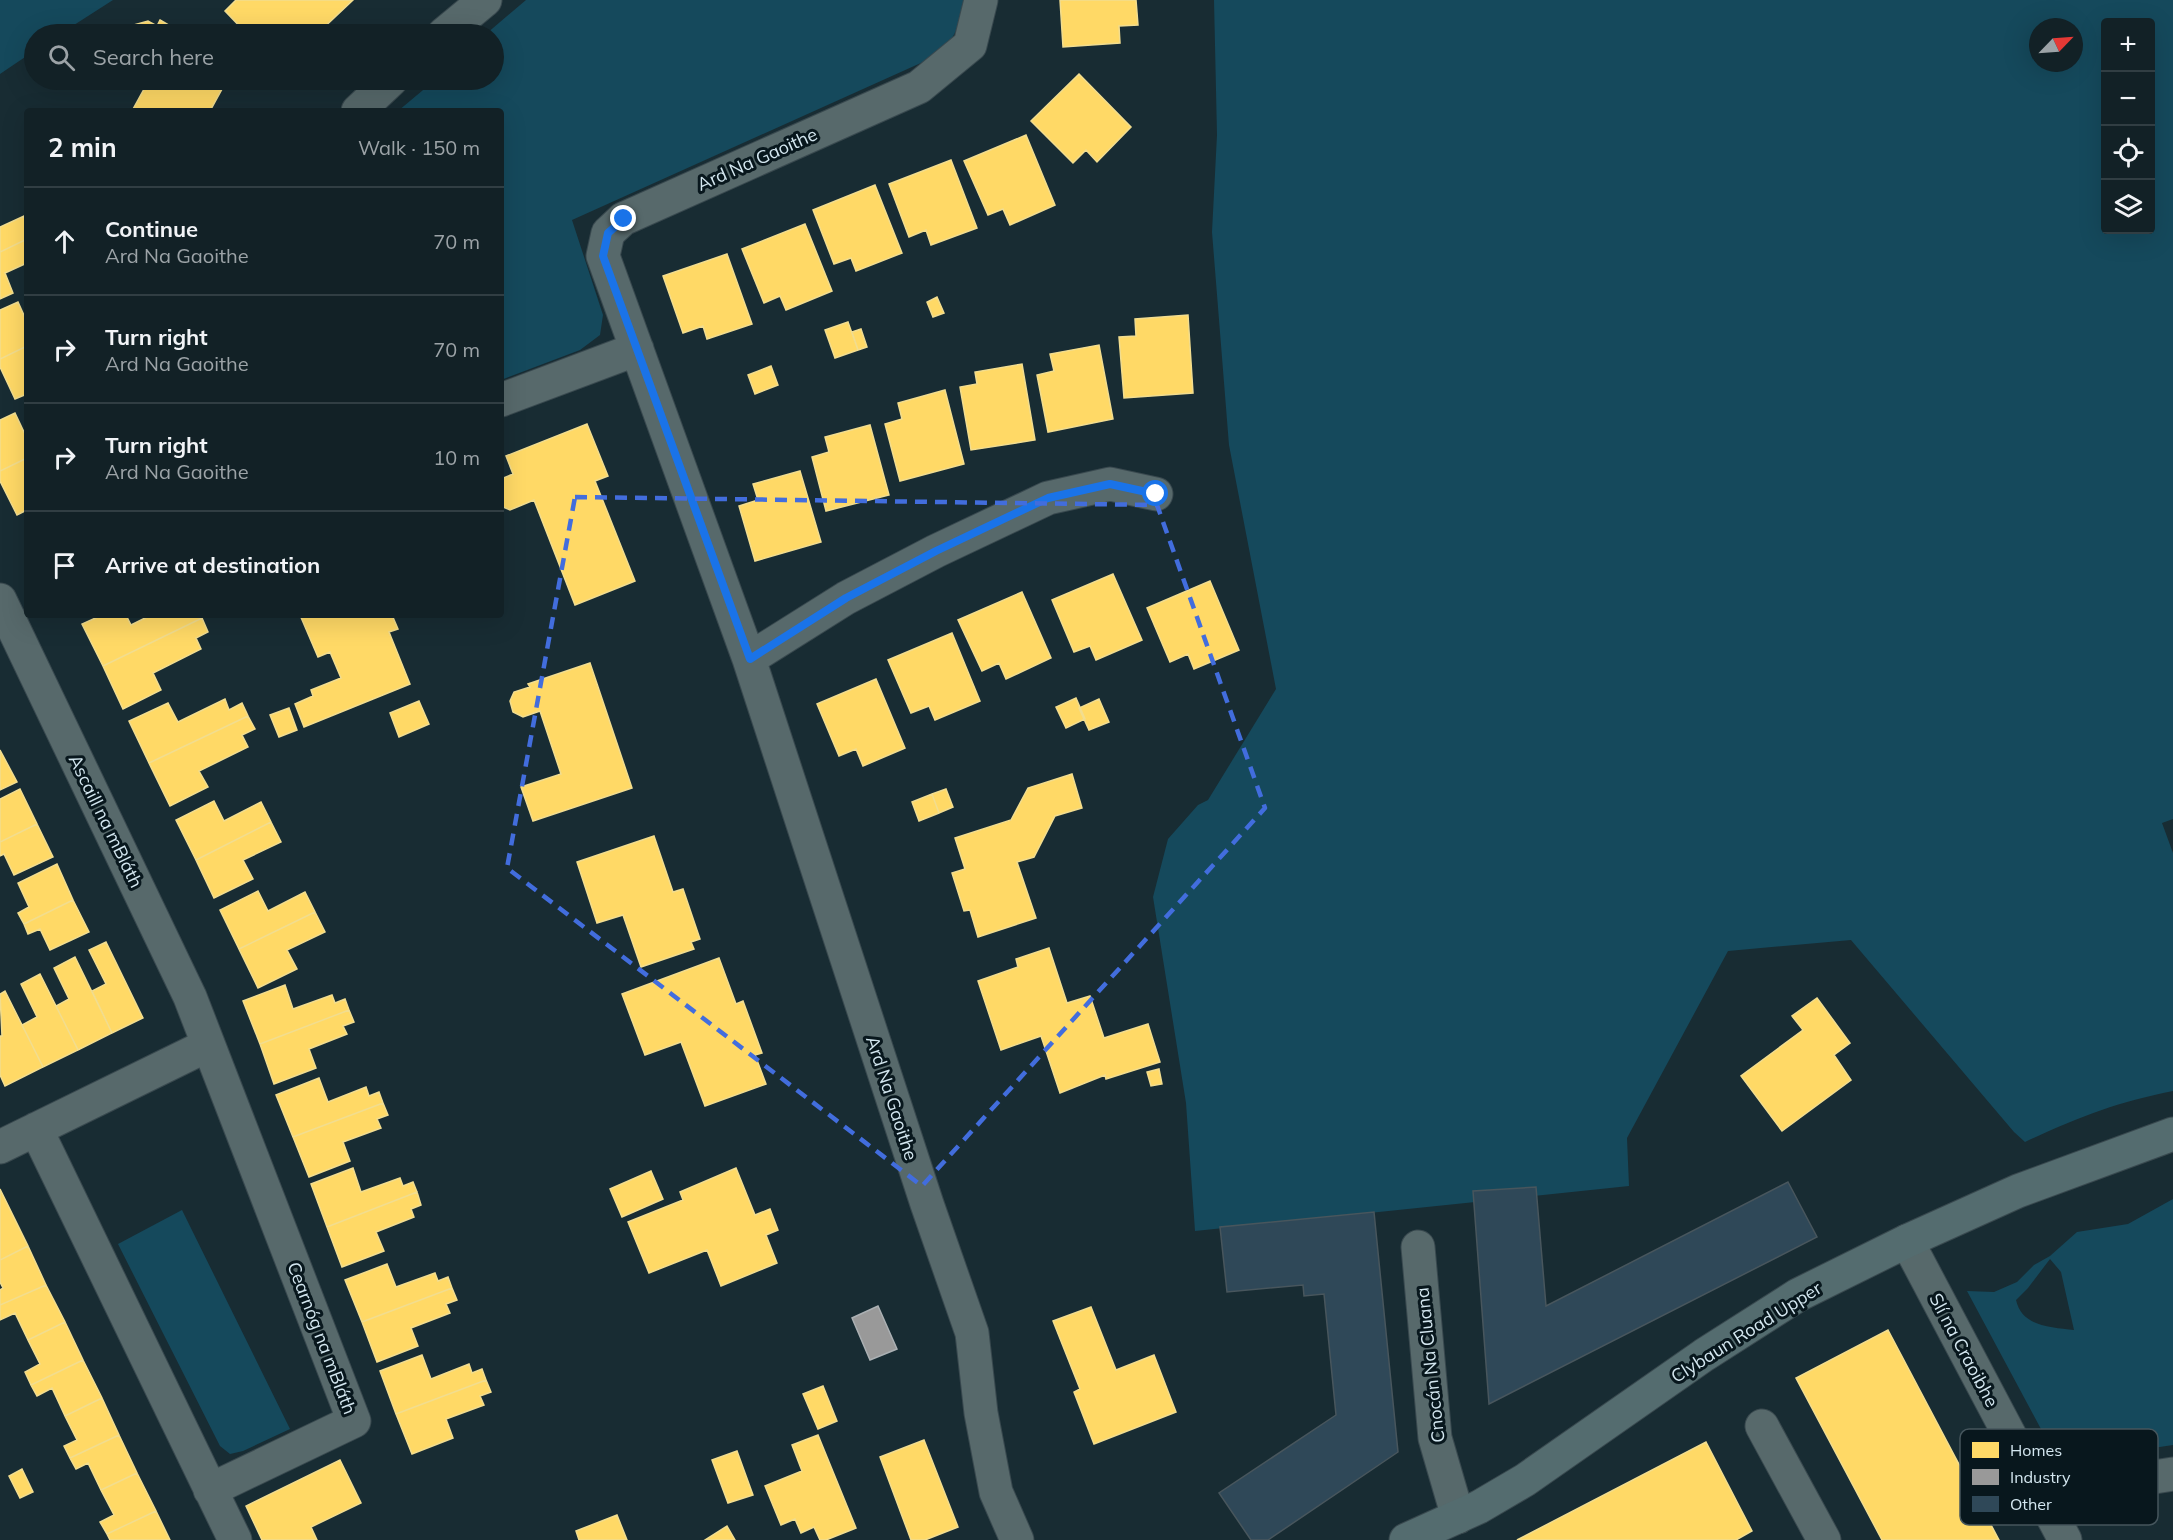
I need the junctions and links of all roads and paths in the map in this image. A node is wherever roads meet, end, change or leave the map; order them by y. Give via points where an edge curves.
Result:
1 (485, 0) edge
2 (981, 0) edge
3 (456, 24) edge
4 (380, 90) edge
5 (361, 108) edge
6 (637, 349) junction
7 (504, 399) edge
8 (1156, 494) dead end
9 (0, 600) edge
10 (750, 659) junction
11 (208, 1045) junction
12 (36, 1129) junction
13 (2173, 1134) edge
14 (0, 1147) edge
15 (1907, 1242) junction
16 (1418, 1247) dead end
17 (1762, 1426) dead end
18 (2006, 1429) edge
19 (2173, 1474) edge
20 (2158, 1476) edge
21 (210, 1490) junction
22 (1458, 1517) junction
23 (2057, 1525) edge
24 (234, 1540) edge
25 (1017, 1540) edge
26 (1406, 1540) edge
27 (1824, 1540) edge
28 (2065, 1540) edge

1 - 3 street
2 - 6 street, Ard Na Gaoithe via 969,45 919,87 628,216 608,233 603,256
4 - 5 street
6 - 7 street
6 - 10 street, Ard Na Gaoithe
8 - 10 street via 1110,484 1048,498 856,593
9 - 11 street, Ascaill na mBláth via 190,997
10 - 25 street, Ard Na Gaoithe via 972,1333 981,1413 996,1492
11 - 12 street
11 - 21 street, Cearnóg na mBláth via 354,1421
12 - 14 street
12 - 21 street
13 - 15 street, Clybaun Road Upper via 2018,1191
15 - 18 street, Slí na Craoibhe
15 - 22 street, Clybaun Road Upper via 1798,1295 1704,1355 1525,1480
16 - 22 street, Cnocán Na Cluana via 1435,1438
17 - 27 street
19 - 20 street
21 - 24 street
22 - 26 street, Clybaun Road Upper
23 - 28 street, Slí na Craoibhe

